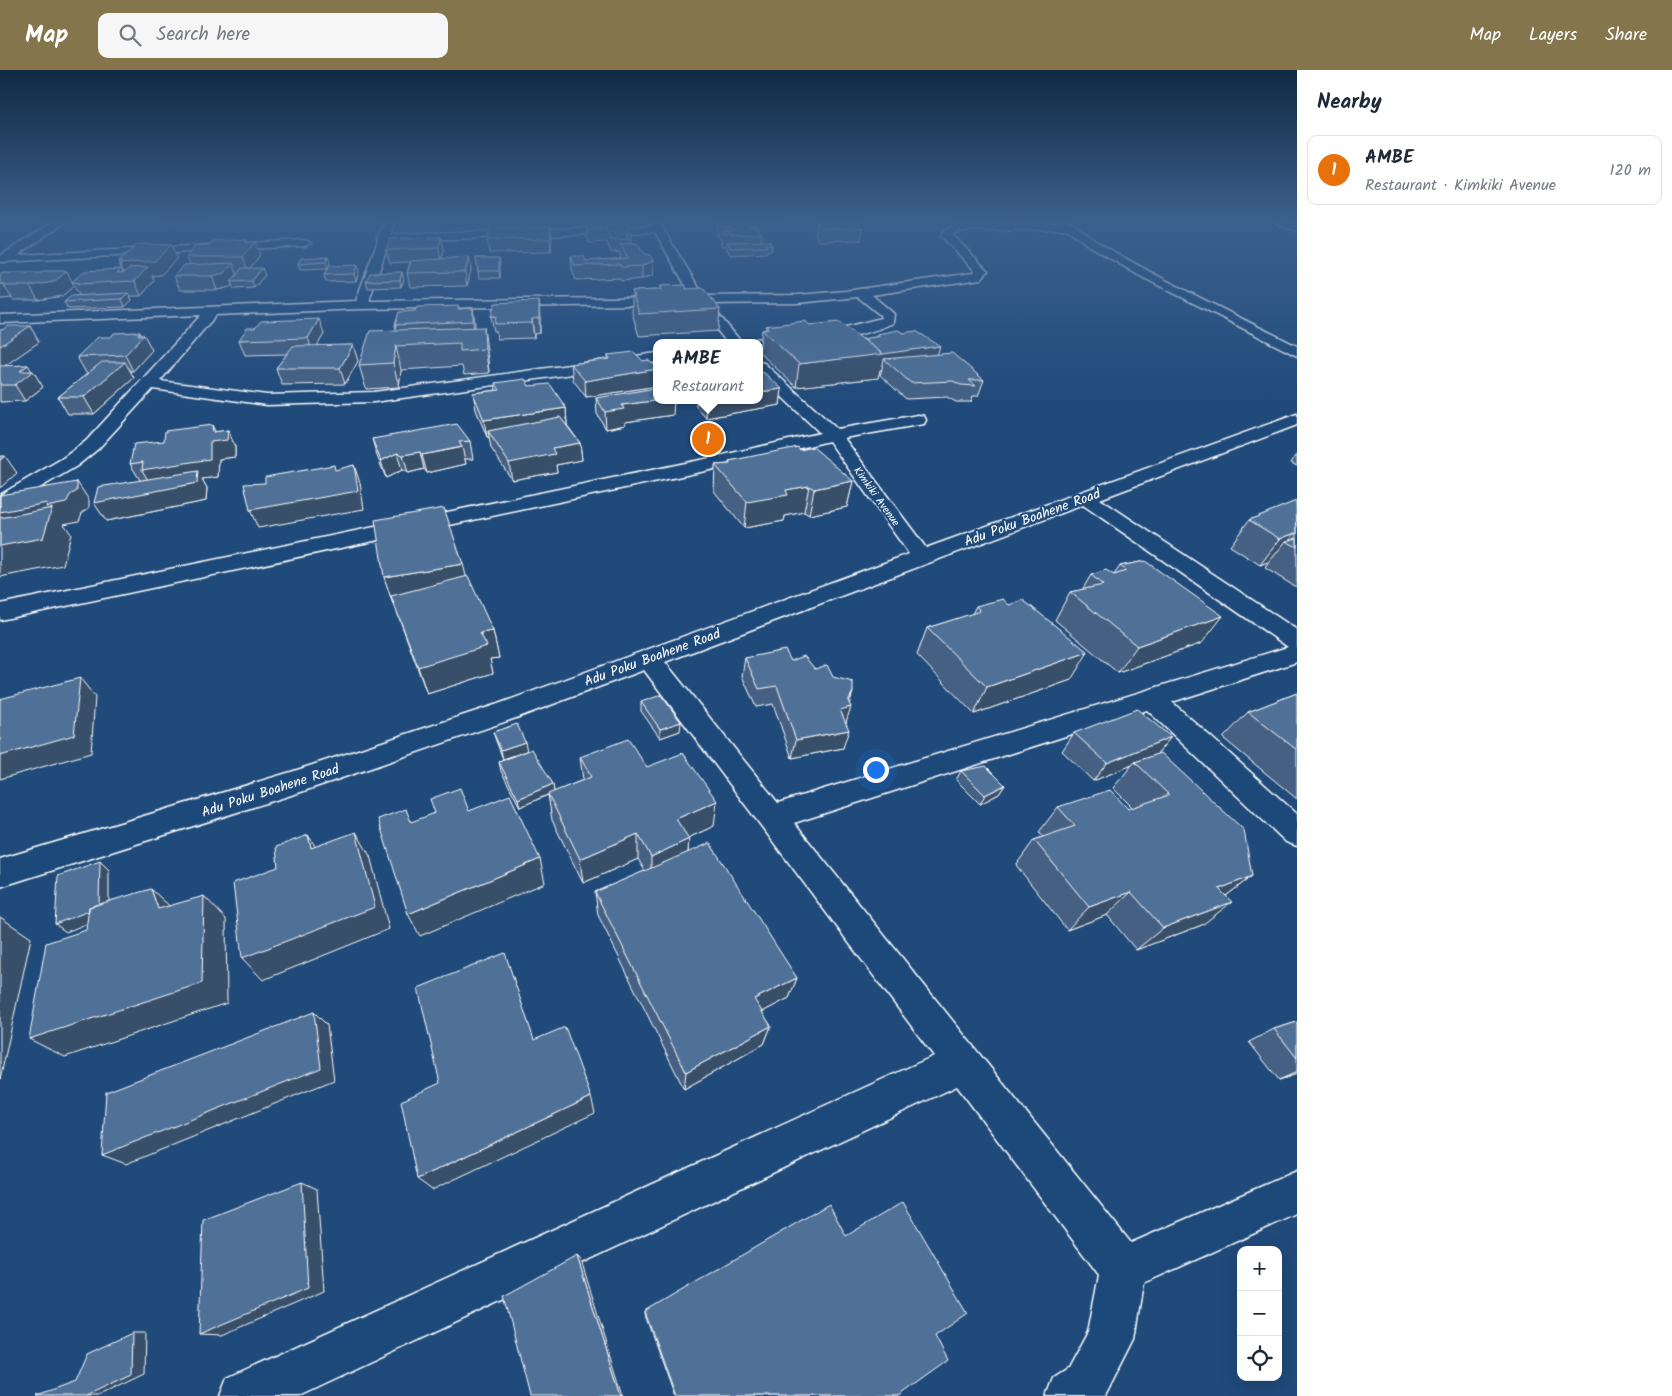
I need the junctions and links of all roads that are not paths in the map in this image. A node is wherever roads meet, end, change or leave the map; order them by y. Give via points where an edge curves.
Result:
1 (368, 282) edge
2 (690, 282) edge
3 (940, 282) edge
4 (1161, 282) edge
5 (878, 290) junction
6 (702, 301) junction
7 (361, 305) junction
8 (212, 311) junction
9 (0, 319) edge
10 (730, 339) edge
11 (763, 342) edge
12 (1297, 352) edge
13 (653, 358) edge
14 (763, 370) edge
15 (149, 384) junction
16 (1297, 419) edge
17 (918, 420) dead end
18 (833, 435) junction
19 (1086, 498) junction
20 (0, 503) edge
21 (922, 557) junction
22 (0, 612) edge
23 (1297, 642) edge
24 (1297, 653) edge
25 (648, 658) junction
26 (1151, 698) junction
27 (772, 818) junction
28 (1297, 833) edge
29 (0, 873) edge
30 (962, 1063) junction
31 (1297, 1192) edge
32 (1123, 1269) junction
33 (245, 1396) edge
34 (1072, 1396) edge

1 - 7 street
2 - 6 street
3 - 5 street
4 - 12 street
5 - 6 street via 813,298
5 - 11 street via 862,294 887,314 888,320 877,326
6 - 7 street
6 - 10 street
7 - 8 street
8 - 9 street
8 - 15 street
13 - 15 street via 335,400 250,398
14 - 18 street, Kimkiki Avenue
15 - 20 street via 92,445 70,462
16 - 19 street, Adu Poku Boahene Road
17 - 18 street
18 - 21 street, Kimkiki Avenue
18 - 22 street via 710,464
19 - 21 street, Adu Poku Boahene Road
19 - 23 street
21 - 25 street, Adu Poku Boahene Road
24 - 26 street
25 - 27 street
25 - 29 street, Adu Poku Boahene Road via 507,711 291,784
26 - 27 street
26 - 28 street
27 - 30 street
30 - 32 street
30 - 33 street
31 - 32 street
32 - 34 street via 1111,1339 1085,1386

